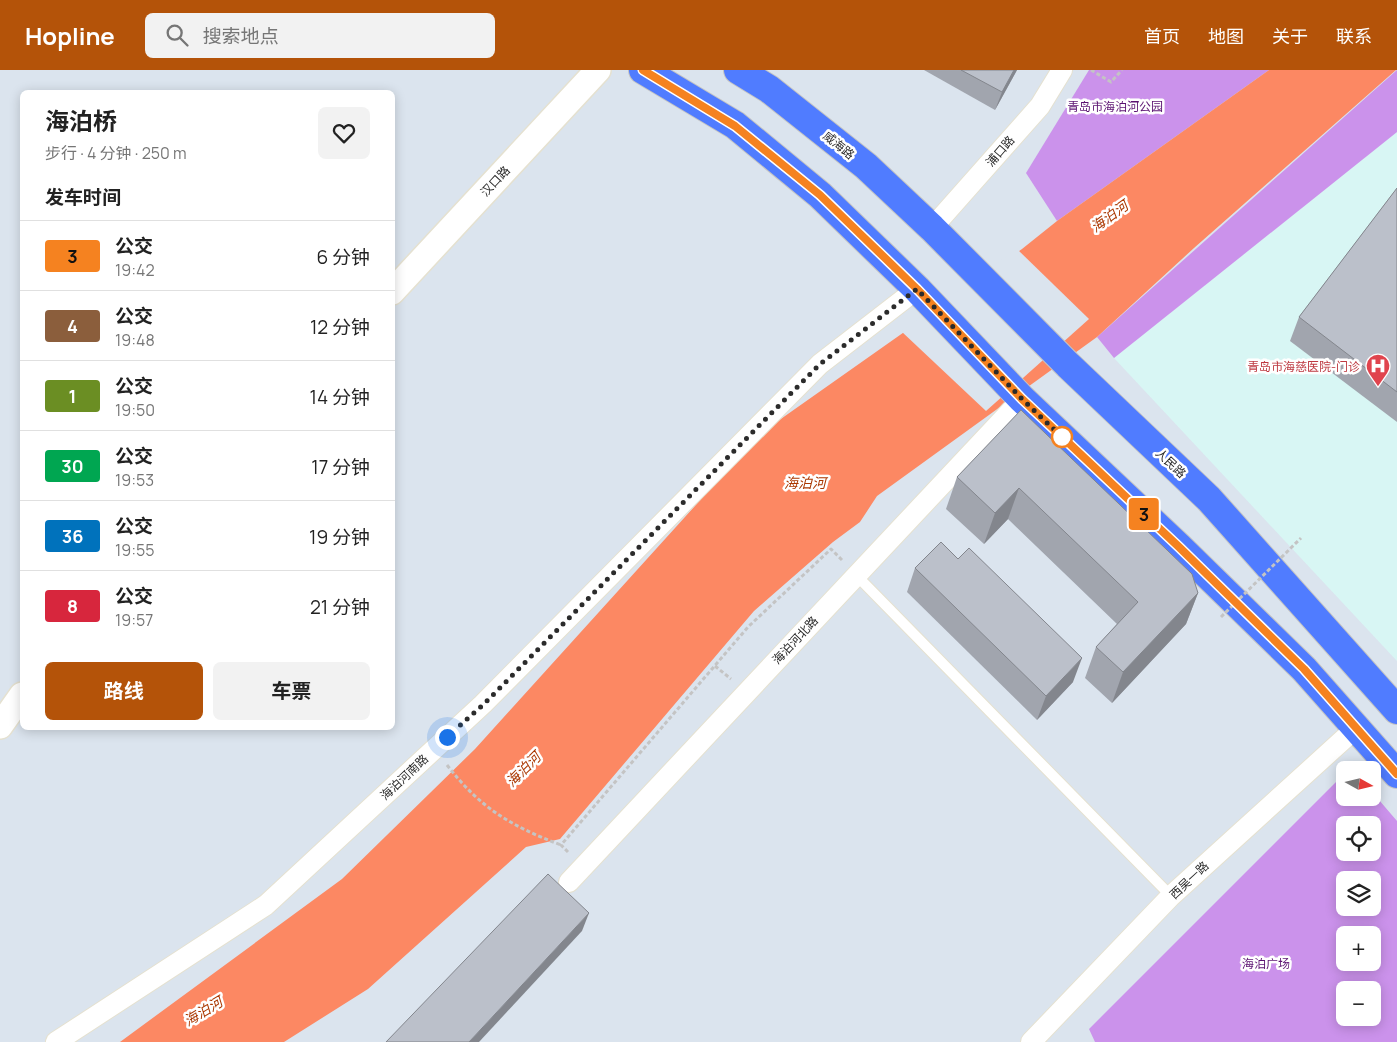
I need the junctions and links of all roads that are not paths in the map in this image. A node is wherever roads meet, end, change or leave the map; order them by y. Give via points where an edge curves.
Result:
1 (598, 70) edge
2 (643, 70) edge
3 (738, 70) edge
4 (1062, 70) edge
5 (932, 228) junction
6 (395, 289) edge
7 (917, 289) junction
8 (1022, 399) junction
9 (856, 575) junction
10 (20, 698) edge
11 (1397, 710) edge
12 (0, 726) edge
13 (1356, 728) junction
14 (1397, 774) edge
15 (569, 882) dead end
16 (1171, 896) junction
17 (56, 1042) edge
18 (1031, 1042) edge

1 - 6 street, 汉口路
2 - 7 main road via 735,126 820,195
3 - 5 main road, 威海路 via 769,88 866,166
4 - 5 street, 浦口路 via 1040,106
5 - 11 main road, 人民路 via 1068,365 1209,499
7 - 8 main road
7 - 17 street, 海泊河南路 via 820,364 484,704 266,905
8 - 9 street, 海泊河北路
8 - 13 main road via 1304,669
9 - 15 street, 海泊河北路
9 - 16 lane
10 - 12 street
13 - 14 main road
13 - 16 street, 西吴一路
16 - 18 street, 西吴一路

